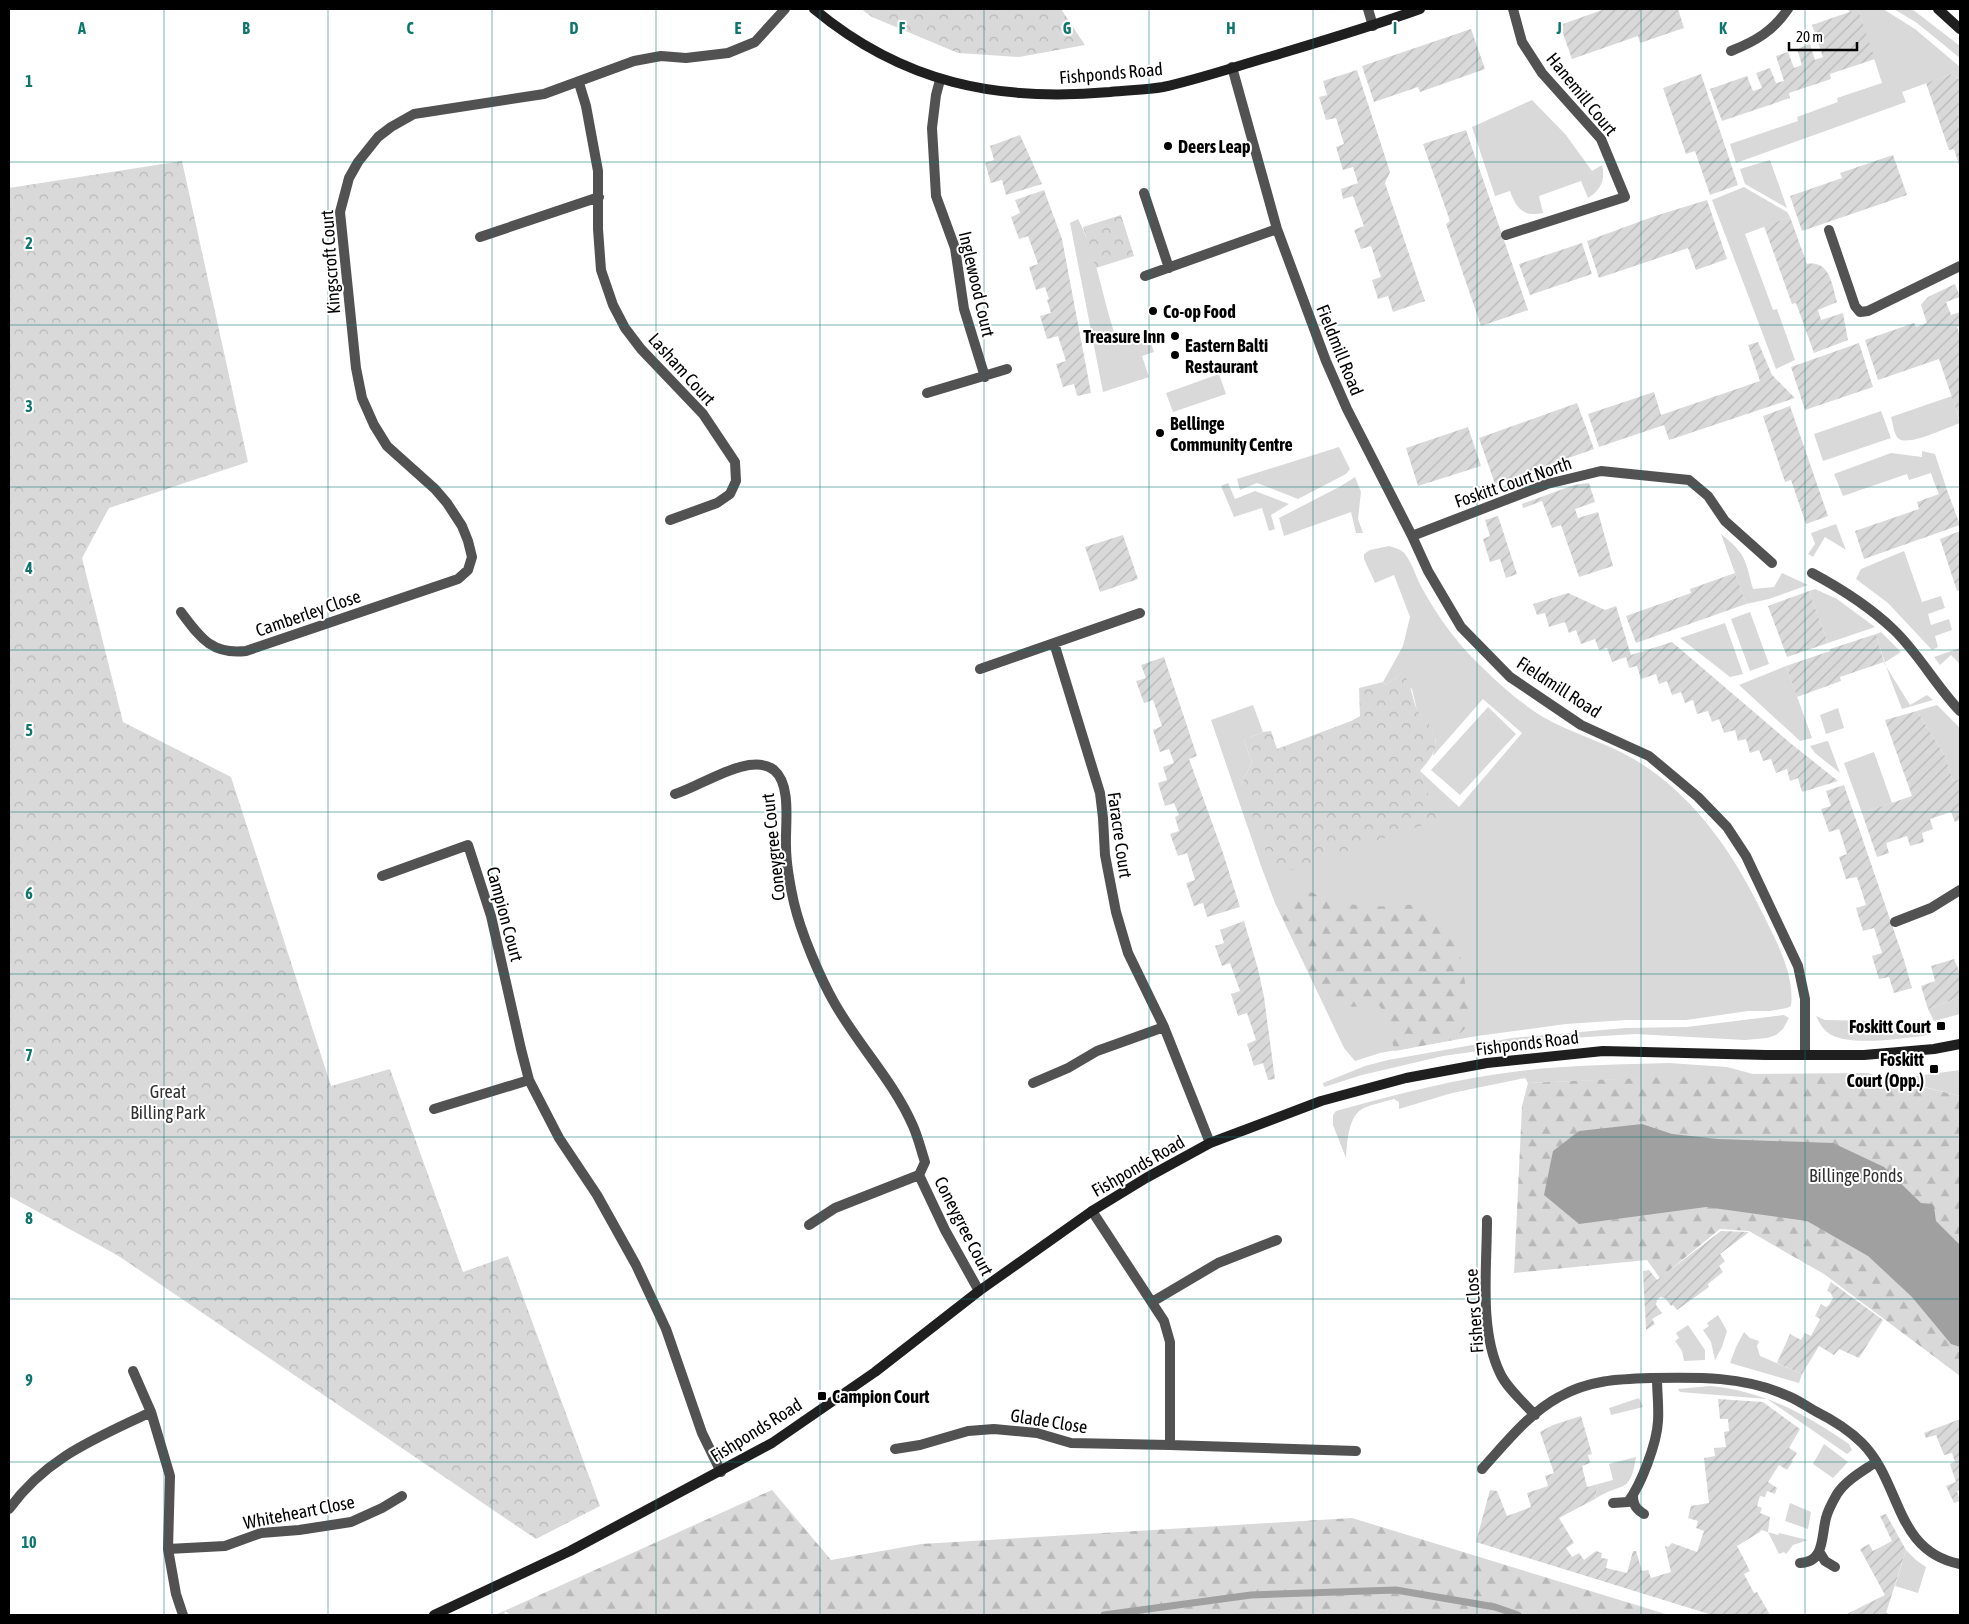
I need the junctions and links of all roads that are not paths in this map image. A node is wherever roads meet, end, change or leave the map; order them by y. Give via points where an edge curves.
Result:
1 (785, 9) edge
2 (814, 9) edge
3 (1368, 9) edge
4 (1420, 9) edge
5 (1513, 9) edge
6 (1788, 9) edge
7 (1938, 9) edge
8 (1373, 26) junction
9 (1960, 29) edge
10 (1731, 50) dead end
11 (1232, 67) junction
12 (940, 80) junction
13 (578, 83) junction
14 (1144, 193) dead end
15 (599, 197) junction
16 (1277, 229) junction
17 (1828, 230) dead end
18 (1506, 235) dead end
19 (480, 237) dead end
20 (1960, 266) edge
21 (1169, 268) junction
22 (1145, 276) dead end
23 (1007, 369) dead end
24 (985, 377) junction
25 (927, 393) dead end
26 (670, 520) dead end
27 (1412, 536) junction
28 (1772, 563) dead end
29 (1812, 573) dead end
30 (458, 580) joint
31 (181, 612) dead end
32 (1140, 613) dead end
33 (1054, 644) junction
34 (980, 669) dead end
35 (1960, 710) edge
36 (675, 794) dead end
37 (382, 876) dead end
38 (1960, 890) edge
39 (1895, 922) dead end
40 (1164, 1027) junction
41 (1960, 1044) edge
42 (1806, 1055) junction
43 (530, 1080) junction
44 (1033, 1083) dead end
45 (434, 1109) dead end
46 (1210, 1143) junction
47 (919, 1175) junction
48 (1092, 1211) junction
49 (1487, 1220) dead end
50 (809, 1225) dead end
51 (1278, 1240) dead end
52 (979, 1291) junction
53 (1152, 1302) junction
54 (133, 1371) dead end
55 (1657, 1378) junction
56 (151, 1412) junction
57 (1535, 1415) junction
58 (1170, 1445) junction
59 (895, 1449) dead end
60 (1356, 1451) dead end
61 (1876, 1462) junction
62 (1482, 1469) dead end
63 (721, 1472) junction
64 (1633, 1495) junction
65 (402, 1496) dead end
66 (1613, 1503) dead end
67 (9, 1509) edge
68 (1644, 1514) dead end
69 (168, 1549) junction
70 (1820, 1553) junction
71 (1800, 1563) dead end
72 (1960, 1564) edge
73 (1835, 1567) dead end
74 (183, 1615) edge
75 (434, 1615) edge

1 - 13 street, Kingscroft Court via 755,42 728,53 686,58 661,56 634,61
2 - 12 street, Fishponds Road via 888,59
3 - 8 street
4 - 8 street, Fishponds Road
5 - 18 street, Hanemill Court via 1522,42 1542,73 1602,139 1624,197
6 - 10 street via 1771,30
7 - 9 street
8 - 11 street, Fishponds Road
11 - 12 street, Fishponds Road via 1162,87 1061,95 1016,94
11 - 16 street, Fieldmill Road
12 - 24 street, Inglewood Court via 932,128 936,196 955,248 964,309
13 - 15 street, Lasham Court via 594,146
13 - 30 street, Kingscroft Court via 544,94 404,118 367,149 349,178 343,195 340,212 362,398 387,446 435,489 462,526 472,557 468,570
14 - 21 street
15 - 19 street
15 - 26 street, Lasham Court via 601,270 613,305 641,349 703,414 735,462 736,481 730,494 717,503
16 - 21 street
16 - 27 street, Fieldmill Road via 1347,409
17 - 20 street via 1860,312
21 - 22 street
23 - 24 street
24 - 25 street
27 - 28 street, Foskitt Court North via 1547,484 1601,471 1689,480 1708,496 1725,521
27 - 42 street, Fieldmill Road via 1428,571 1461,627 1510,677 1581,725 1649,756 1698,797 1726,827 1746,856 1798,966 1805,999
29 - 35 street via 1844,592 1895,631
30 - 31 street, Camberley Close via 246,651 226,651 209,644
32 - 33 street
33 - 34 street
33 - 40 street, Faracre Court via 1100,793 1104,855 1118,920 1131,962
36 - 47 street, Coneygree Court via 749,764 773,769 781,778 786,797 786,846 794,903 810,951 835,1004 913,1126 925,1162
37 - 43 street, Campion Court via 468,845 490,916
38 - 39 street via 1931,908
40 - 44 street via 1097,1051
40 - 46 street, Faracre Court
41 - 42 street, Fishponds Road via 1864,1055
42 - 46 street, Fishponds Road via 1603,1051 1487,1063 1406,1078 1321,1101
43 - 45 street
43 - 63 street, Campion Court via 559,1138 597,1196 636,1266 666,1329 702,1433
46 - 48 street, Fishponds Road
47 - 50 street, Coneygree Court via 835,1208
47 - 52 street, Coneygree Court
48 - 52 street, Fishponds Road
48 - 53 street
49 - 57 street, Fishers Close via 1486,1303 1490,1348 1500,1375
51 - 53 street via 1218,1263
52 - 63 street, Fishponds Road via 876,1372 772,1443
53 - 58 street via 1164,1321 1170,1342
54 - 56 street
55 - 57 street via 1586,1384 1558,1397
55 - 61 street via 1720,1378 1788,1395 1862,1443
55 - 64 street via 1658,1423 1650,1455
56 - 67 street via 69,1452 36,1478
56 - 69 street via 170,1476
57 - 62 street
58 - 59 street, Glade Close via 1071,1444 1037,1433 994,1429
58 - 60 street, Glade Close
61 - 70 street via 1839,1491 1826,1519
61 - 72 street via 1908,1529 1917,1540 1940,1558
63 - 75 street, Fishponds Road via 570,1552
64 - 66 street via 1628,1502
64 - 68 street via 1637,1510
65 - 69 street, Whiteheart Close via 351,1522 260,1533 225,1546
69 - 74 street
70 - 71 street via 1814,1560
70 - 73 street

